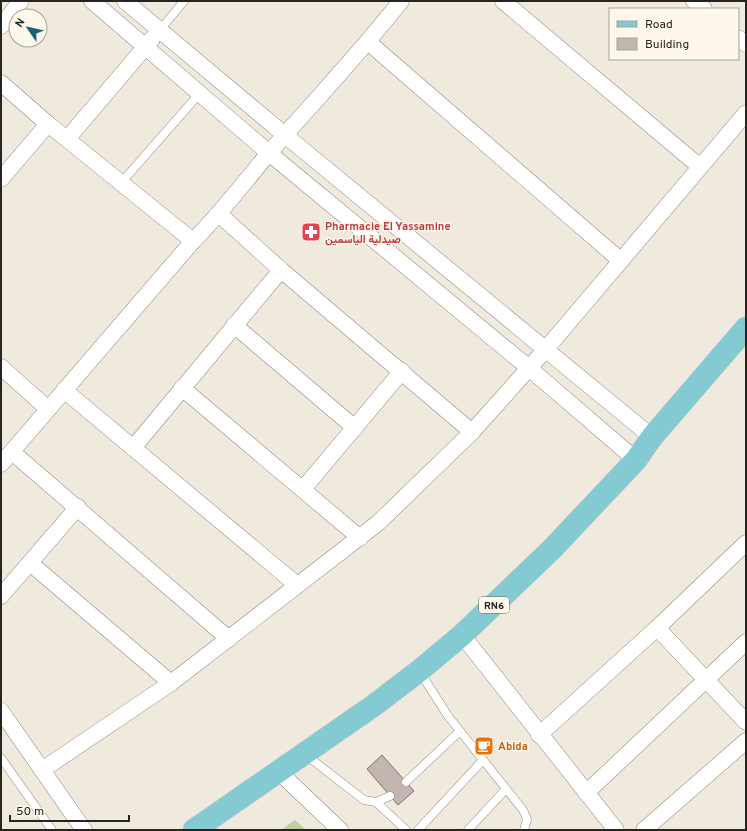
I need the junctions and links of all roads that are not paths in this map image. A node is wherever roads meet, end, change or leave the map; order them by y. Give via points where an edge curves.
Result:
1 (21, 1) edge
2 (92, 1) edge
3 (125, 1) edge
4 (184, 1) edge
5 (401, 1) edge
6 (503, 1) edge
7 (694, 1) edge
8 (703, 8) edge
9 (1, 26) edge
10 (160, 30) junction
11 (368, 42) junction
12 (146, 46) junction
13 (204, 66) junction
14 (1, 83) edge
15 (194, 88) junction
16 (746, 113) edge
17 (48, 124) junction
18 (286, 136) junction
19 (67, 139) junction
20 (269, 153) junction
21 (699, 166) junction
22 (1, 179) edge
23 (121, 183) junction
24 (219, 214) junction
25 (193, 241) junction
26 (620, 260) junction
27 (281, 270) junction
28 (234, 325) junction
29 (746, 328) edge
30 (546, 349) junction
31 (1, 367) edge
32 (529, 368) junction
33 (402, 371) junction
34 (182, 388) junction
35 (64, 390) junction
36 (48, 409) junction
37 (355, 428) junction
38 (472, 432) junction
39 (652, 437) junction
40 (133, 448) junction
41 (12, 452) junction
42 (636, 460) junction
43 (1, 464) edge
44 (303, 489) junction
45 (78, 507) junction
46 (360, 538) junction
47 (746, 543) edge
48 (30, 563) junction
49 (297, 585) junction
50 (1, 596) edge
51 (657, 628) junction
52 (462, 635) junction
53 (229, 639) junction
54 (746, 642) edge
55 (419, 671) junction
56 (708, 680) junction
57 (171, 683) junction
58 (1, 711) edge
59 (746, 722) edge
60 (460, 731) junction
61 (539, 735) junction
62 (746, 742) edge
63 (305, 754) junction
64 (1, 758) edge
65 (483, 760) junction
66 (42, 770) junction
67 (278, 772) junction
68 (406, 782) dead end
69 (506, 789) junction
70 (586, 793) junction
71 (390, 796) dead end
72 (376, 802) junction
73 (52, 830) edge
74 (84, 830) edge
75 (194, 830) edge
76 (340, 830) edge
77 (406, 830) edge
78 (418, 830) edge
79 (468, 830) edge
80 (524, 830) edge
81 (616, 830) edge
82 (644, 830) edge

1 - 9 street
2 - 12 street
3 - 10 street
4 - 10 lane
5 - 11 street
6 - 21 street
7 - 8 street
10 - 12 street
10 - 13 street
11 - 18 street
11 - 26 street
12 - 15 street
12 - 19 street
13 - 15 street
13 - 18 street
14 - 17 street
15 - 20 street
15 - 23 lane
16 - 21 street
17 - 19 street
17 - 22 street
18 - 20 street
18 - 30 street
19 - 23 street
20 - 24 street
20 - 32 street
21 - 26 street
23 - 25 street
24 - 25 street
24 - 27 street
25 - 35 street
26 - 30 street
27 - 28 street
27 - 33 street
28 - 34 street
28 - 37 street
29 - 39 main road, RN6
30 - 32 street
30 - 39 street
31 - 36 street
32 - 38 street
32 - 42 street
33 - 37 street
33 - 38 street
34 - 40 street
34 - 44 street
35 - 36 street
35 - 40 street
36 - 41 street
37 - 44 street
38 - 46 street
39 - 42 main road, RN6
40 - 49 street
41 - 43 street
41 - 45 street
42 - 52 main road, RN6 via 552,549
44 - 46 street
45 - 48 street
45 - 53 street
46 - 49 street
47 - 51 street
48 - 50 street
48 - 57 street
49 - 53 street
51 - 56 street
51 - 61 street
52 - 55 main road, RN6
52 - 61 street
53 - 57 street
54 - 56 street
55 - 60 lane
55 - 63 main road, RN6
56 - 59 street
56 - 70 street
57 - 66 street
58 - 66 street
60 - 65 lane
60 - 68 lane
61 - 70 street
62 - 82 street
63 - 67 main road, RN6
63 - 72 lane via 358,797
64 - 73 lane
65 - 69 lane
65 - 78 lane
66 - 74 street
67 - 75 main road, RN6
67 - 76 street
69 - 79 lane
69 - 80 lane via 525,814
70 - 81 street
71 - 72 lane
72 - 77 lane

